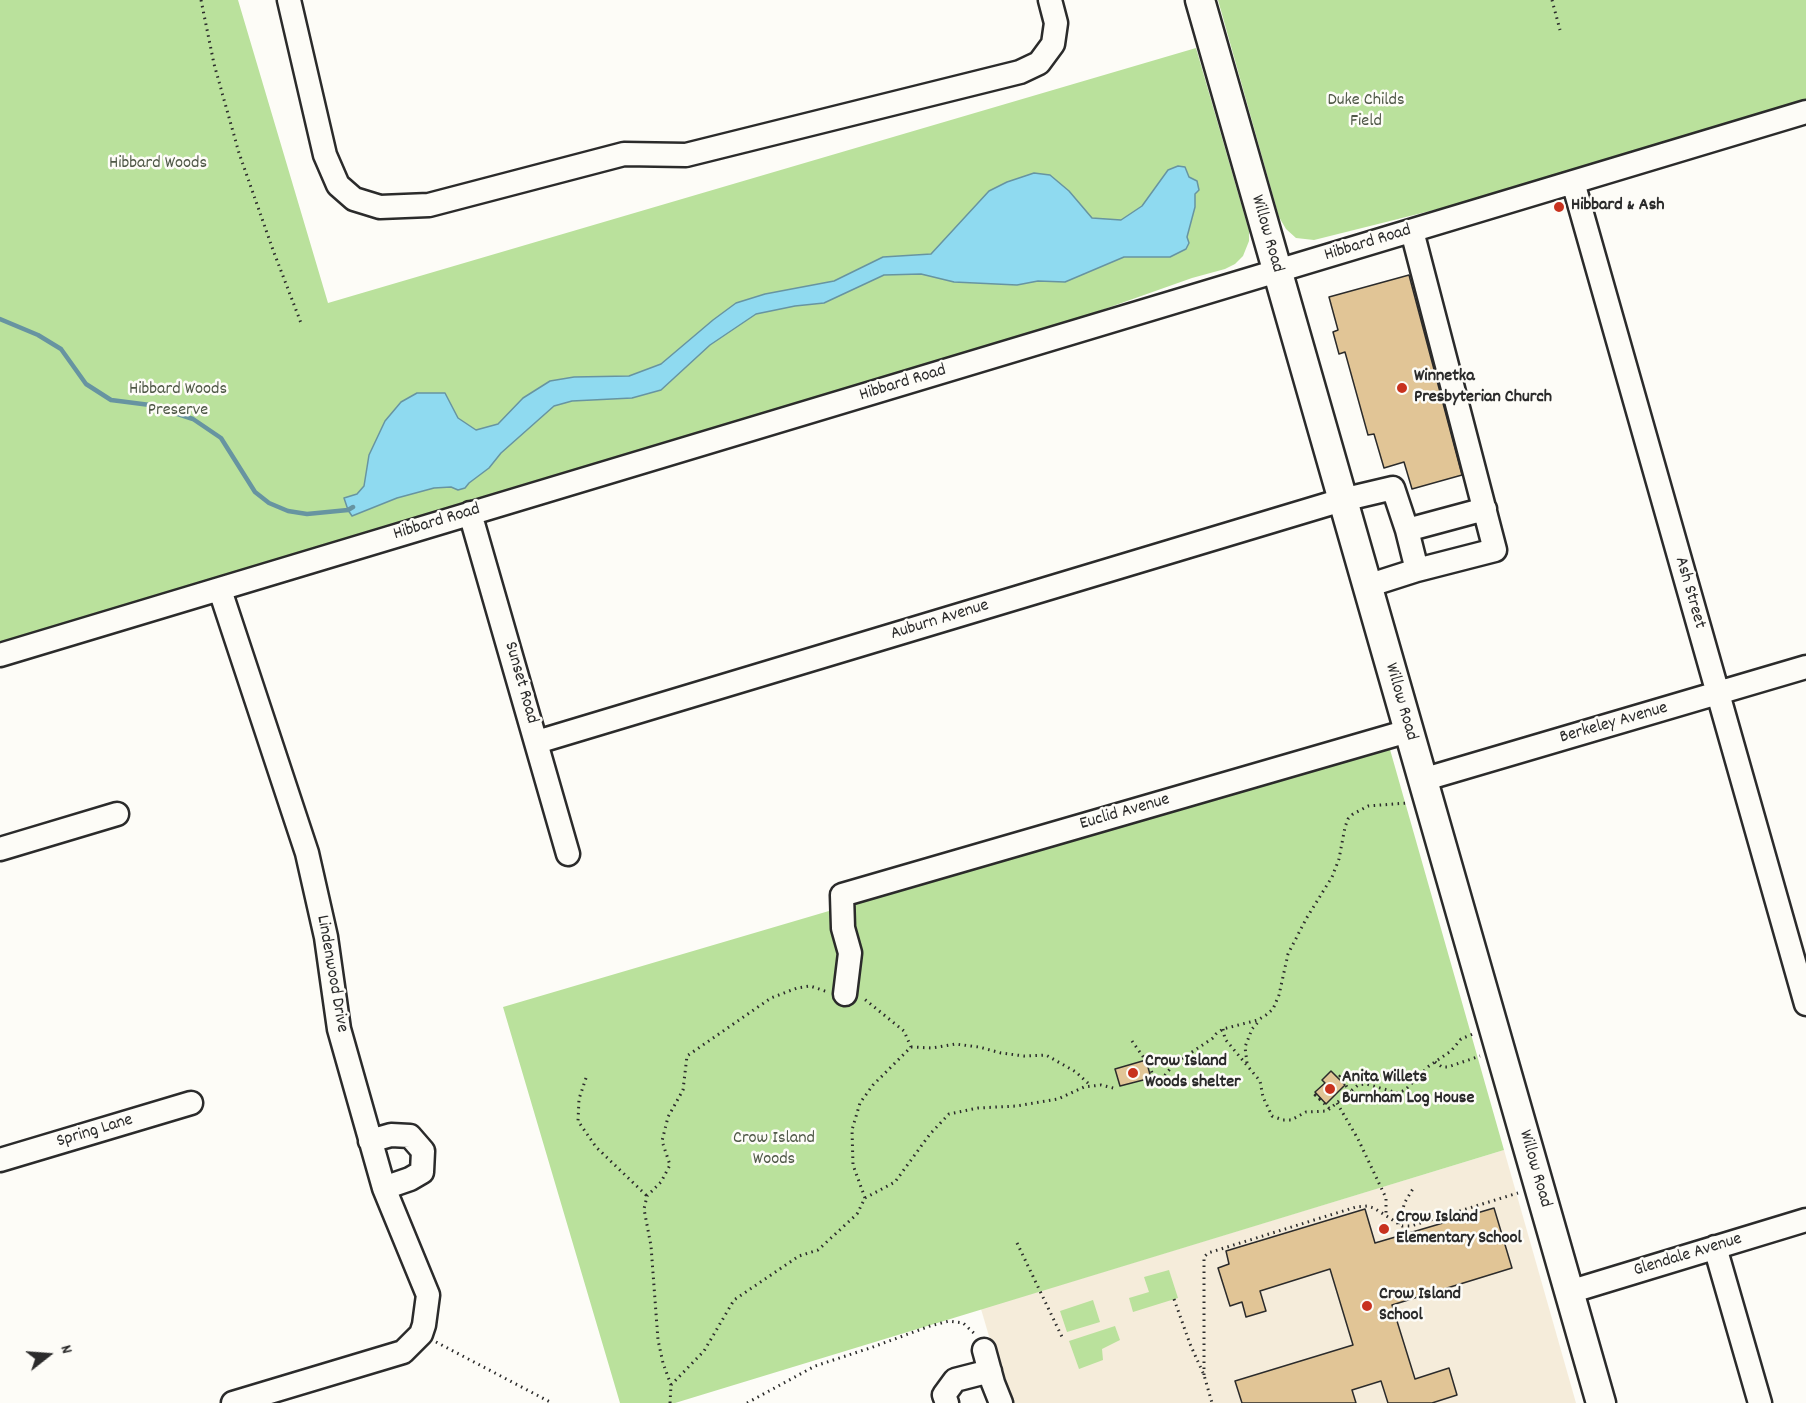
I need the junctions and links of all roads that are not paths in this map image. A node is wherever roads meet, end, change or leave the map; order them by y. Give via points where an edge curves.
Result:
1 (289, 0) edge
2 (1050, 0) edge
3 (1200, 0) edge
4 (1806, 112) edge
5 (1573, 182) junction
6 (1412, 231) junction
7 (1277, 272) junction
8 (1342, 500) junction
9 (1485, 509) junction
10 (470, 513) junction
11 (1407, 530) junction
12 (1417, 570) junction
13 (1367, 586) junction
14 (220, 590) junction
15 (0, 655) edge
16 (1806, 667) edge
17 (1718, 694) junction
18 (1408, 731) junction
19 (537, 742) junction
20 (1415, 791) junction
21 (117, 814) dead end
22 (0, 849) edge
23 (568, 854) dead end
24 (845, 994) road end
25 (1806, 1004) edge
26 (191, 1103) dead end
27 (370, 1141) junction
28 (0, 1160) edge
29 (384, 1188) junction
30 (1806, 1220) edge
31 (1715, 1247) junction
32 (1569, 1292) junction
33 (233, 1403) edge
34 (947, 1403) edge
35 (1001, 1403) edge
36 (1601, 1403) edge
37 (1760, 1403) edge

1 - 2 street via 325,155 338,185 354,200 380,207 429,205 624,154 686,155 1020,72 1039,63 1053,44 1056,24
3 - 7 main road, Willow Road
4 - 5 street, Hibbard Road
5 - 6 street, Hibbard Road
5 - 17 street, Ash Street
6 - 7 street, Hibbard Road
6 - 9 street
7 - 8 main road, Willow Road
7 - 10 street, Hibbard Road
8 - 11 street, Auburn Avenue via 1392,488
8 - 13 main road, Willow Road
8 - 19 street, Auburn Avenue
9 - 11 street
9 - 12 street via 1495,550
10 - 14 street, Hibbard Road
10 - 19 street, Sunset Road
11 - 12 street
12 - 13 street
13 - 18 main road, Willow Road
14 - 15 street, Hibbard Road
14 - 27 street, Lindenwood Drive via 307,853 326,938 339,1029
16 - 17 street, Berkeley Avenue
17 - 20 street, Berkeley Avenue
17 - 25 street, Ash Street
18 - 20 main road, Willow Road
18 - 24 street, Euclid Avenue via 842,895 843,928 850,953
19 - 23 street, Sunset Road
20 - 32 main road, Willow Road
21 - 22 street
26 - 28 street, Spring Lane
27 - 29 street, Lindenwood Drive
27 - 29 street via 391,1134 410,1136 423,1150 422,1172
29 - 33 street, Lindenwood Drive via 428,1294 421,1334 403,1352
30 - 31 street, Glendale Avenue
31 - 32 street, Glendale Avenue
31 - 37 street
32 - 36 main road, Willow Road
34 - 35 street via 944,1395 955,1380 987,1360

